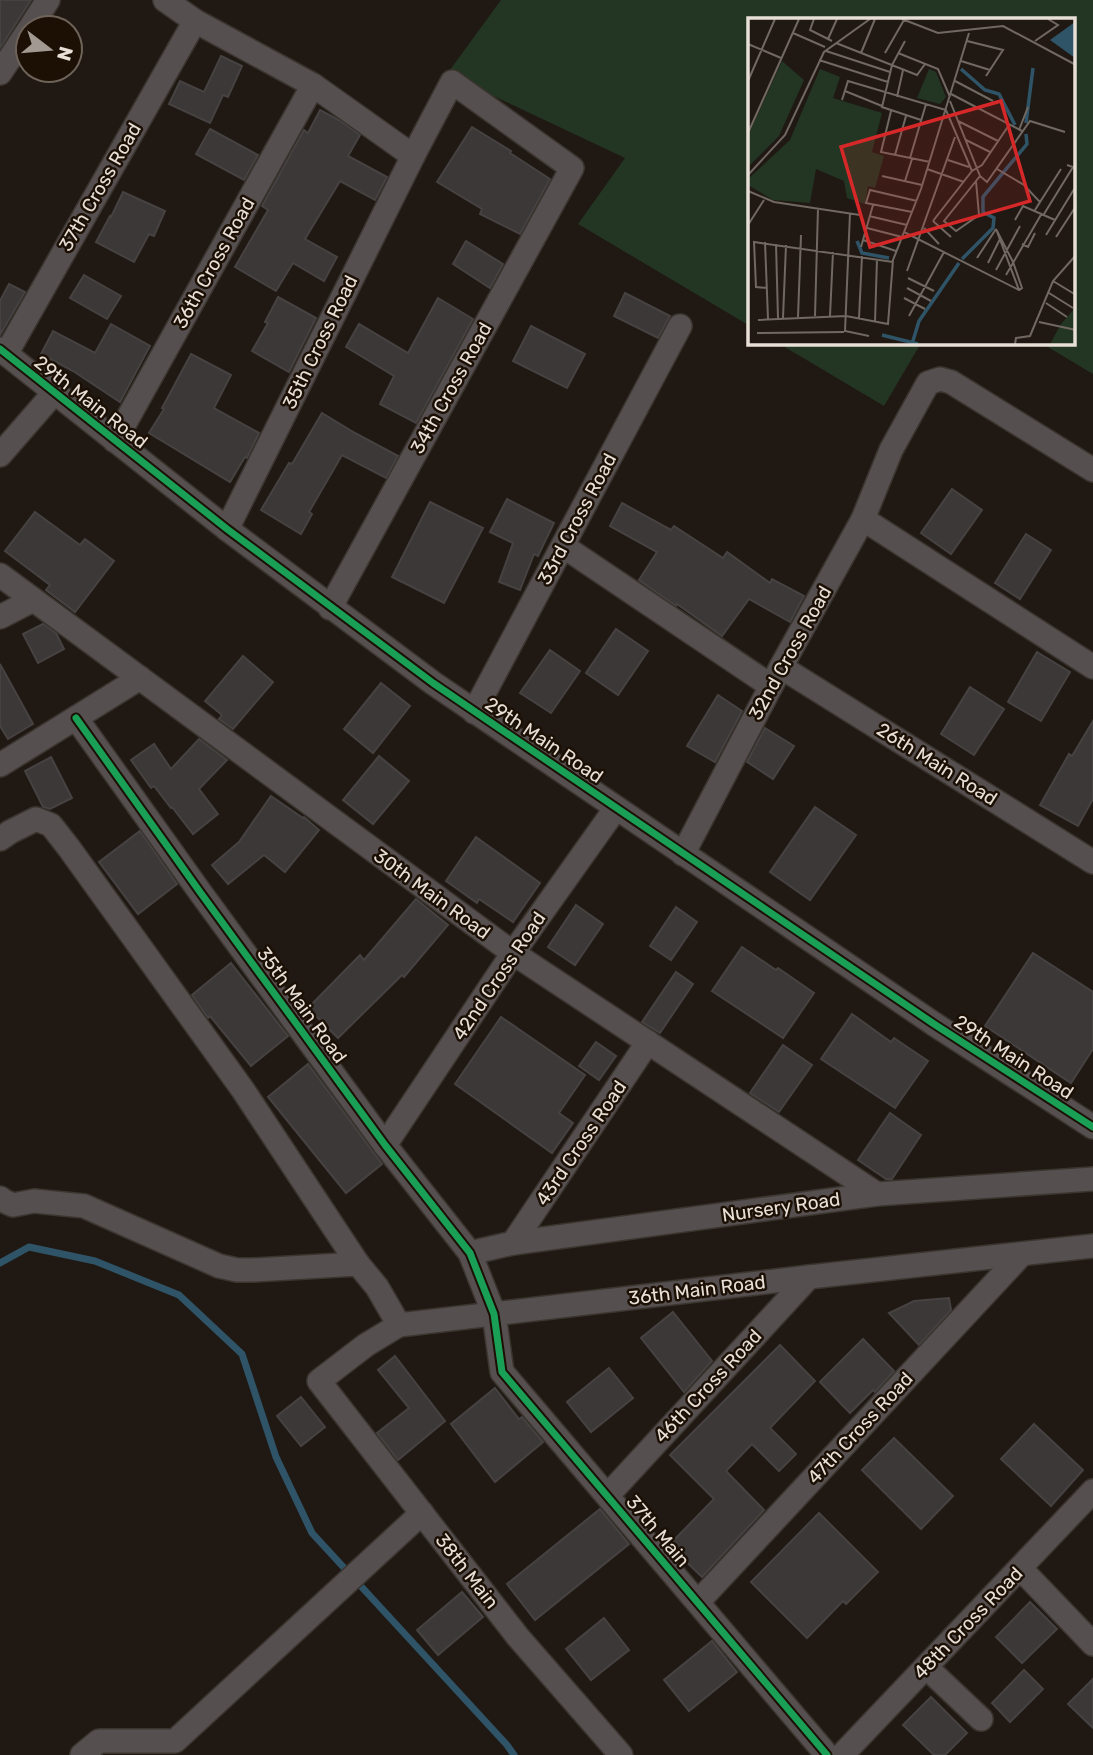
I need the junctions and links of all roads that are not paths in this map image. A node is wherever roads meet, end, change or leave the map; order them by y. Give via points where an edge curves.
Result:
1 (165, 0) edge
2 (195, 21) junction
3 (14, 52) edge
4 (0, 73) edge
5 (313, 85) junction
6 (413, 156) junction
7 (572, 168) joint
8 (680, 326) dead end
9 (3, 351) edge
10 (54, 393) junction
11 (115, 441) junction
12 (0, 455) edge
13 (1093, 470) edge
14 (863, 519) junction
15 (227, 529) junction
16 (563, 546) junction
17 (0, 575) edge
18 (33, 600) junction
19 (330, 607) junction
20 (0, 617) edge
21 (1093, 667) edge
22 (776, 677) junction
23 (140, 678) junction
24 (474, 712) junction
25 (76, 718) junction
26 (0, 765) edge
27 (616, 808) junction
28 (0, 839) edge
29 (683, 854) junction
30 (1093, 862) edge
31 (513, 953) junction
32 (648, 1042) junction
33 (1093, 1127) edge
34 (385, 1145) junction
35 (1093, 1179) edge
36 (877, 1195) junction
37 (0, 1198) edge
38 (513, 1243) junction
39 (1093, 1246) edge
40 (470, 1253) junction
41 (1022, 1254) junction
42 (358, 1264) junction
43 (809, 1277) junction
44 (494, 1314) junction
45 (399, 1325) junction
46 (319, 1381) joint
47 (1093, 1491) edge
48 (607, 1495) junction
49 (422, 1514) junction
50 (1020, 1568) junction
51 (698, 1602) junction
52 (1093, 1644) edge
53 (926, 1667) junction
54 (981, 1719) dead end
55 (82, 1755) edge
56 (621, 1755) edge
57 (827, 1755) edge
58 (842, 1755) edge

1 - 2 street
2 - 5 street
2 - 9 street, 37th Cross Road
3 - 4 street
5 - 6 street
5 - 11 street, 36th Cross Road
6 - 7 street, 35th Cross Road via 452,82
6 - 15 street, 35th Cross Road
7 - 19 street, 34th Cross Road
8 - 16 street, 33rd Cross Road
9 - 10 street, 29th Main Road
10 - 11 street, 29th Main Road
10 - 12 street
11 - 15 street, 29th Main Road
13 - 14 street, 32nd Cross Road via 940,379 928,383 891,450
14 - 21 street
14 - 22 street, 32nd Cross Road
15 - 19 street, 29th Main Road
16 - 22 street, 26th Main Road
16 - 24 street, 33rd Cross Road
17 - 18 street, 30th Main Road
18 - 20 street
18 - 23 street, 30th Main Road
19 - 24 street, 29th Main Road
22 - 29 street, 32nd Cross Road
22 - 30 street, 26th Main Road
23 - 25 street
23 - 31 street, 30th Main Road
24 - 27 street, 29th Main Road
25 - 26 street
25 - 34 street, 35th Main Road
27 - 29 street, 29th Main Road
27 - 31 street, 42nd Cross Road
28 - 42 street via 36,819 51,825 243,1090
29 - 33 street, 29th Main Road
31 - 32 street, 30th Main Road
31 - 34 street, 42nd Cross Road
32 - 36 street, 30th Main Road
32 - 38 street, 43rd Cross Road
34 - 40 street, 35th Main Road
35 - 36 street, Nursery Road
36 - 38 street, Nursery Road
37 - 42 street via 13,1205 34,1201 84,1206 237,1270
38 - 40 street, Nursery Road
39 - 41 street, 36th Main Road
40 - 44 street, 35th Main Road
41 - 43 street, 36th Main Road
41 - 51 street, 47th Cross Road
42 - 45 street
43 - 44 street, 36th Main Road
43 - 48 street, 46th Cross Road
44 - 45 street, 36th Main Road
44 - 48 street, 37th Main via 502,1371
45 - 46 street, 36th Main Road
46 - 49 street, 38th Main
47 - 50 street, 48th Cross Road
48 - 51 street, 37th Main
49 - 55 street via 175,1741 99,1741
49 - 56 street, 38th Main via 518,1637
50 - 52 street
50 - 53 street, 48th Cross Road
51 - 57 street, 37th Main
53 - 54 street
53 - 58 street, 48th Cross Road

